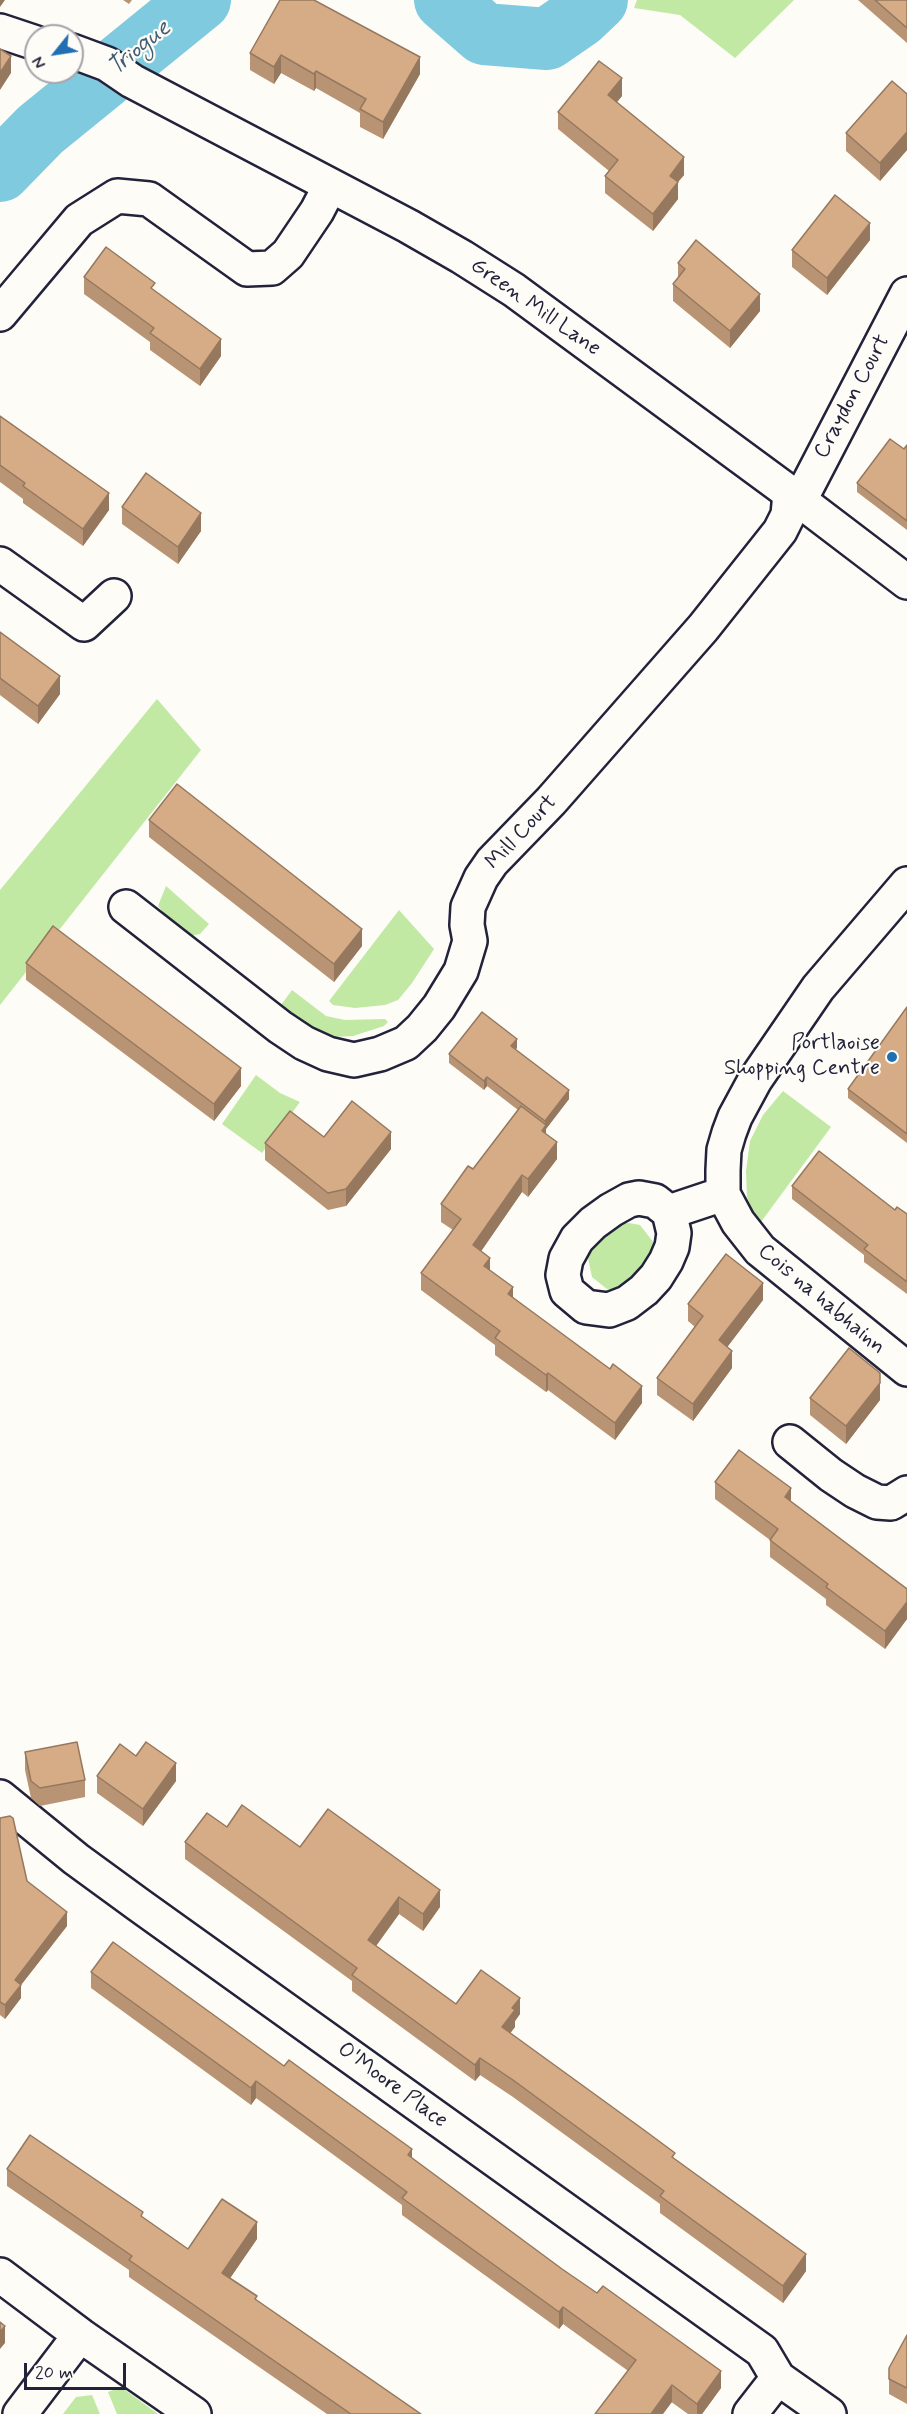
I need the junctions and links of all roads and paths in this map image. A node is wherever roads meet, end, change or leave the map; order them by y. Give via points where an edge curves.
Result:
1 (0, 32) edge
2 (24, 39) edge
3 (84, 55) edge
4 (330, 186) junction
5 (907, 294) edge
6 (0, 314) edge
7 (795, 496) junction
8 (0, 564) edge
9 (907, 582) edge
10 (114, 596) dead end
11 (907, 884) edge
12 (126, 907) dead end
13 (723, 1194) junction
14 (669, 1212) dead end
15 (907, 1369) edge
16 (790, 1442) dead end
17 (907, 1493) edge
18 (0, 1797) edge
19 (0, 2275) edge
20 (80, 2335) junction
21 (778, 2378) junction
22 (20, 2414) edge
23 (194, 2414) edge
24 (750, 2414) edge
25 (829, 2414) edge

1 - 2 street
3 - 4 street, Green Mill Lane via 107,64
4 - 6 street via 288,254 272,268 247,269 149,200 117,196 79,220
4 - 7 street, Green Mill Lane via 424,235 514,290
5 - 7 street, Craydon Court
7 - 9 street, Green Mill Lane
7 - 12 street, Mill Court via 780,531 703,628 480,878 468,907 470,941 461,970 439,1007 406,1043 354,1060 304,1043
8 - 10 street via 84,624
11 - 13 street via 818,987 755,1080 735,1117 724,1150
13 - 14 street
13 - 15 street, Cois na habhainn via 760,1250
16 - 17 street via 831,1475 877,1502 891,1503
18 - 21 street, O'Moore Place via 139,1905 762,2351
19 - 20 street
20 - 22 street
20 - 23 street
21 - 24 street
21 - 25 street, O'Moore Place

